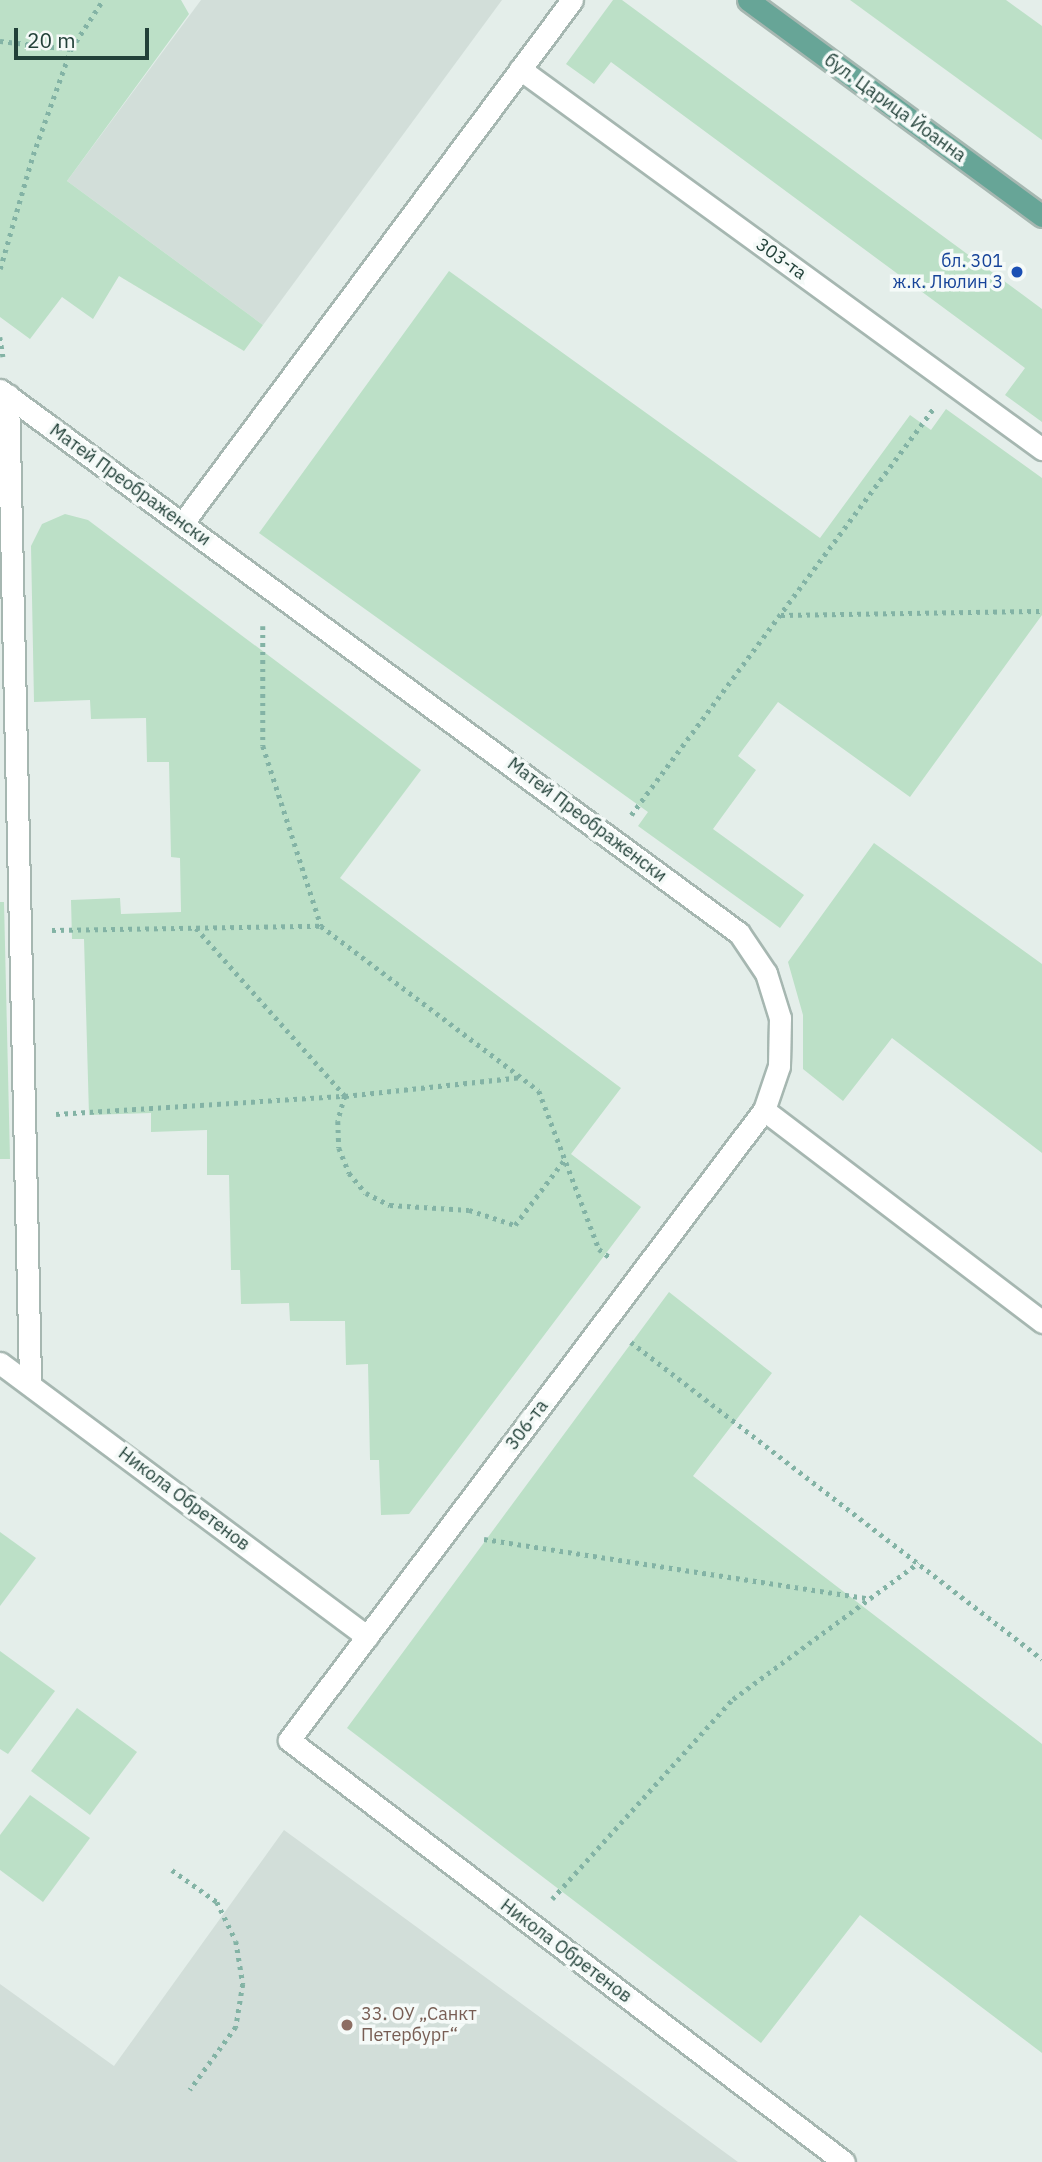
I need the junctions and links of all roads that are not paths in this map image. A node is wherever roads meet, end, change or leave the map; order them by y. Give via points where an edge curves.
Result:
1 (572, 0) edge
2 (748, 0) edge
3 (520, 69) junction
4 (1042, 216) edge
5 (4, 393) edge
6 (1042, 449) edge
7 (182, 524) junction
8 (18, 846) junction
9 (0, 877) edge
10 (765, 1110) junction
11 (1042, 1322) edge
12 (0, 1363) edge
13 (30, 1382) junction
14 (367, 1637) junction
15 (289, 1740) joint
16 (844, 2162) edge

1 - 3 street
2 - 4 main road, бул. Царица Йоанна
3 - 6 street, 303-та
3 - 7 street
5 - 7 street, Матей Преображенски
5 - 8 street
7 - 10 street, Матей Преображенски via 739,933 766,973 780,1018 779,1066
8 - 9 street via 14,860
8 - 13 street
10 - 11 street
10 - 14 street, 306-та
12 - 13 street, Никола Обретенов
13 - 14 street, Никола Обретенов
14 - 15 street, 306-та
15 - 16 street, Никола Обретенов

